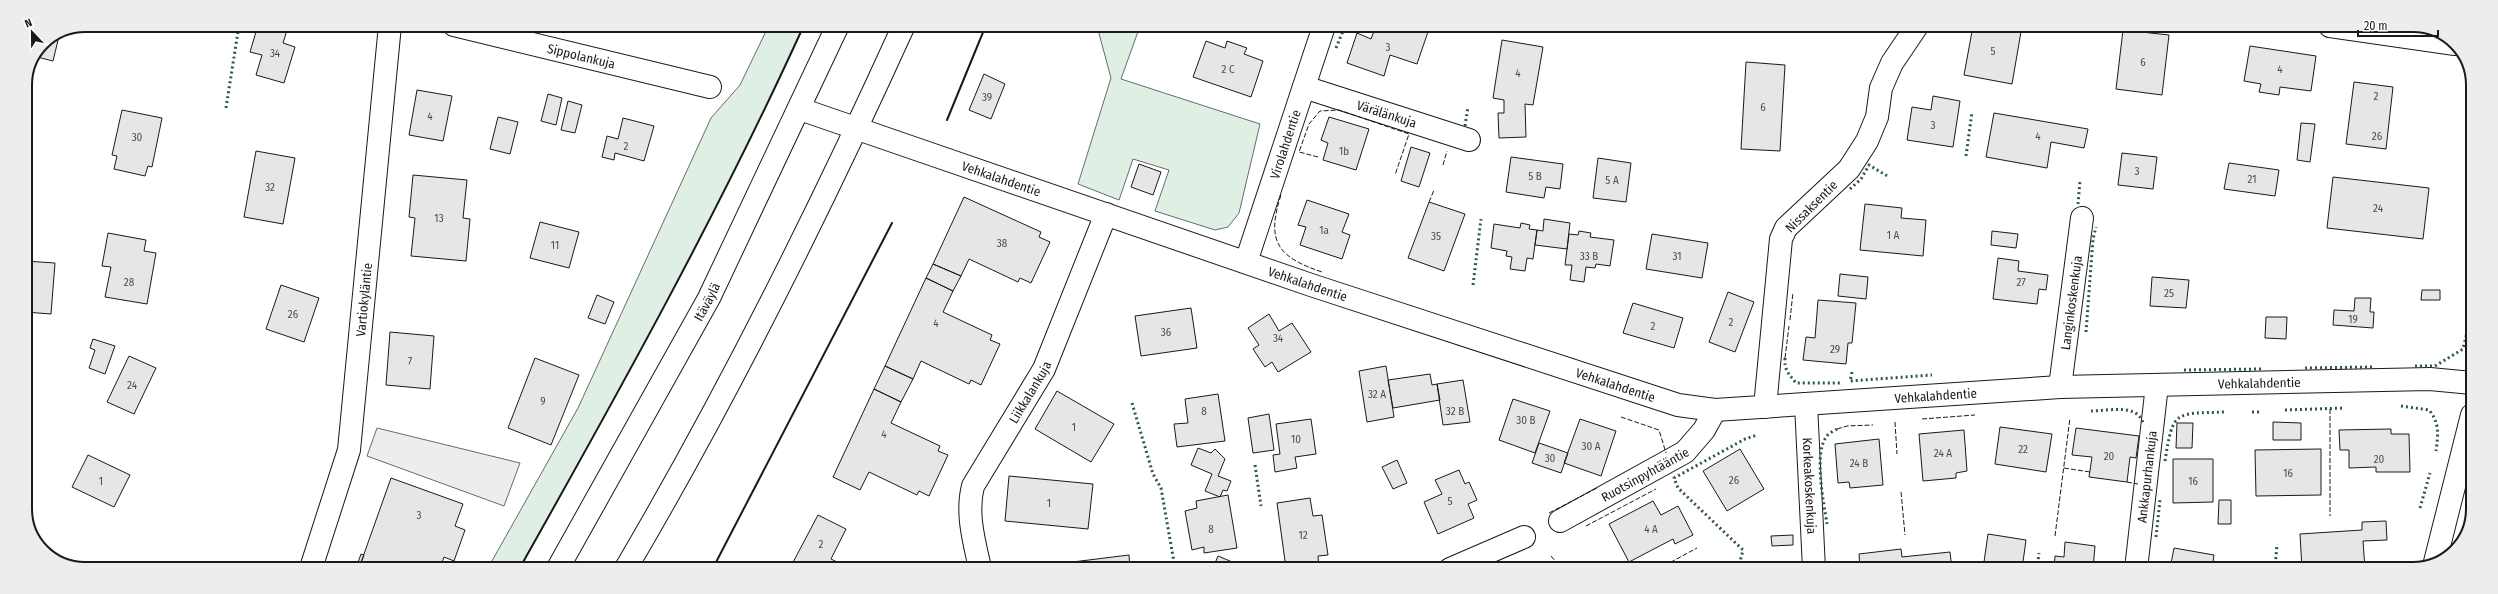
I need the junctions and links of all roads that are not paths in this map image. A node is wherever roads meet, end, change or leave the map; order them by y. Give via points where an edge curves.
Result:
1 (389, 32) edge
2 (483, 32) edge
3 (835, 32) edge
4 (901, 32) edge
5 (1322, 32) edge
6 (1914, 32) edge
7 (2372, 32) edge
8 (2444, 42) edge
9 (710, 87) dead end
10 (1304, 87) junction
11 (800, 109) junction
12 (857, 130) junction
13 (1469, 140) dead end
14 (1106, 214) junction
15 (2082, 218) dead end
16 (1246, 262) junction
17 (2466, 382) edge
18 (2157, 385) junction
19 (2060, 387) junction
20 (1806, 404) junction
21 (1765, 407) junction
22 (1715, 410) junction
23 (2466, 439) edge
24 (1560, 521) dead end
25 (1524, 537) dead end
26 (2436, 557) edge
27 (313, 562) edge
28 (561, 562) edge
29 (629, 562) edge
30 (979, 562) edge
31 (1464, 562) edge
32 (1814, 562) edge
33 (2137, 562) edge

1 - 27 street, Vartiokyläntie via 349,450
2 - 9 street, Sippolankuja
3 - 11 street, Itäväylä
4 - 12 street
5 - 10 street, Virolahdentie
6 - 21 street, Nissaksentie via 1892,63 1881,88 1877,117 1867,141 1849,169 1786,228 1781,239
7 - 8 street
10 - 13 street, Värälänkuja
10 - 16 street, Virolahdentie
11 - 12 street, Vehkalahdentie
11 - 28 street, Itäväylä via 709,298
12 - 14 street, Vehkalahdentie
12 - 29 street via 763,318
14 - 16 street, Vehkalahdentie
14 - 30 street, Liikkalankuja via 1044,369 973,486 969,499 970,516
15 - 19 street, Langinkoskenkuja
16 - 22 street, Vehkalahdentie via 1678,405
17 - 18 street, Vehkalahdentie via 2430,379
18 - 19 street, Vehkalahdentie
18 - 33 street, Ankkapurhankuja
19 - 20 street, Vehkalahdentie
20 - 21 street, Vehkalahdentie
20 - 32 street, Korkeakoskenkuja
21 - 22 street, Vehkalahdentie
22 - 24 street, Ruotsinpyhtääntie via 1704,430 1686,452
23 - 26 street
25 - 31 street

